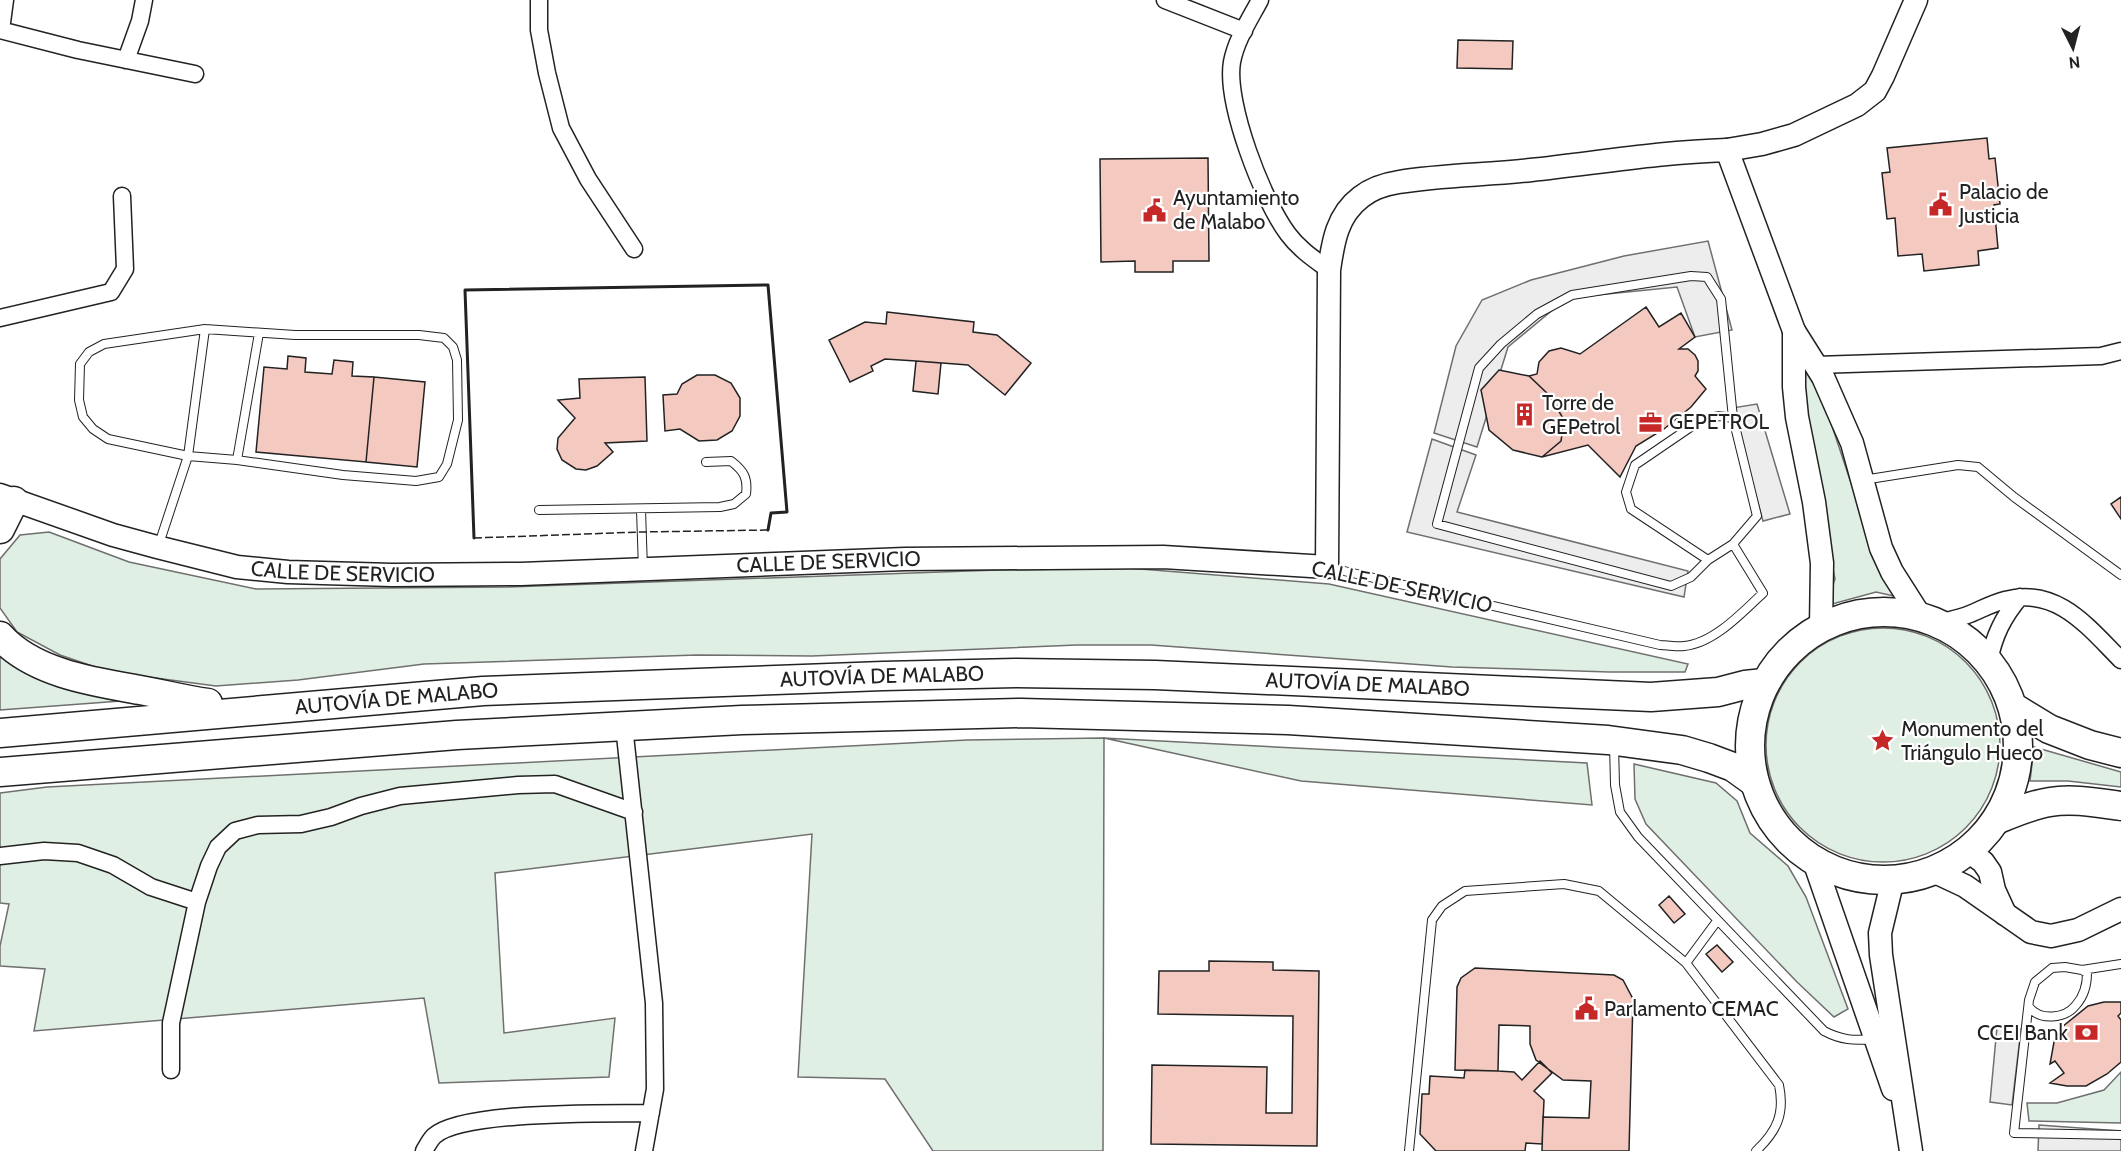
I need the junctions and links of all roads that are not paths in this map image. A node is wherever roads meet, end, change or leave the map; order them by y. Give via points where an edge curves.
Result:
1 (5, 0) edge
2 (144, 0) edge
3 (539, 0) edge
4 (1165, 0) edge
5 (1260, 0) edge
6 (1916, 0) edge
7 (1, 30) edge
8 (1244, 31) junction
9 (126, 60) junction
10 (195, 75) dead end
11 (1727, 150) junction
12 (122, 196) dead end
13 (634, 249) dead end
14 (1329, 270) junction
15 (0, 318) edge
16 (205, 328) junction
17 (1794, 331) junction
18 (259, 333) junction
19 (2121, 351) edge
20 (1816, 365) junction
21 (1733, 418) junction
22 (188, 456) junction
23 (237, 460) junction
24 (706, 462) dead end
25 (1863, 480) junction
26 (7, 498) edge
27 (539, 510) dead end
28 (641, 510) junction
29 (0, 529) edge
30 (1732, 544) junction
31 (158, 548) junction
32 (1708, 560) junction
33 (1327, 567) junction
34 (643, 570) junction
35 (2121, 575) edge
36 (2020, 597) junction
37 (1930, 620) junction
38 (1821, 627) junction
39 (0, 636) edge
40 (2121, 660) edge
41 (1989, 661) junction
42 (1764, 684) junction
43 (2013, 707) junction
44 (258, 710) junction
45 (624, 726) junction
46 (0, 733) edge
47 (1613, 740) junction
48 (2121, 753) edge
49 (0, 772) edge
50 (1754, 782) junction
51 (2121, 806) edge
52 (634, 812) junction
53 (1996, 820) junction
54 (1968, 850) junction
55 (0, 856) edge
56 (1814, 861) junction
57 (1933, 871) junction
58 (1893, 879) junction
59 (197, 902) junction
60 (2121, 909) edge
61 (2006, 914) junction
62 (1717, 921) junction
63 (1686, 963) junction
64 (2121, 964) edge
65 (2082, 970) junction
66 (2029, 1007) junction
67 (1884, 1037) junction
68 (171, 1070) dead end
69 (651, 1113) junction
70 (2121, 1135) edge
71 (424, 1151) edge
72 (644, 1151) edge
73 (1409, 1151) edge
74 (1756, 1151) edge
75 (1911, 1151) edge

1 - 7 street
2 - 9 street
3 - 13 street via 539,30 561,128 588,179
4 - 8 street
5 - 8 street
6 - 11 street via 1875,91 1857,105 1794,135
7 - 9 street
8 - 14 street via 1232,63 1233,90 1240,126 1261,188 1288,235
9 - 10 street
11 - 14 street via 1378,187 1361,196 1340,222
11 - 17 street
12 - 15 street via 125,268 111,292
14 - 33 street
16 - 18 lane
16 - 22 lane
16 - 22 lane via 104,344 89,352 80,364 79,400 83,417 93,429 108,439
17 - 20 street
17 - 38 street via 1795,397 1822,563
18 - 23 lane
18 - 23 lane via 419,335 444,339 453,347 457,360 458,420 447,464 439,477 416,481 343,475
19 - 20 street via 2102,356
20 - 25 street via 1837,405
21 - 30 lane via 1757,516
21 - 32 lane via 1701,420 1645,458 1635,465 1626,492 1631,509
21 - 32 lane via 1721,299 1707,277 1691,276 1572,295 1521,326 1479,368 1437,524 1671,586 1691,577
22 - 23 lane
22 - 31 lane
24 - 28 lane via 731,460 748,481 746,494 734,504 720,507
25 - 35 lane via 1958,465 1978,467
25 - 37 street via 1881,548 1892,572
26 - 29 highway
26 - 31 street, CALLE DE SERVICIO
27 - 28 lane
28 - 34 lane
30 - 32 lane
30 - 33 lane, CALLE DE SERVICIO via 1763,593 1722,630 1686,646 1660,645
31 - 34 street, CALLE DE SERVICIO via 237,567 288,572 392,575
33 - 34 street, CALLE DE SERVICIO via 1162,557 905,559
36 - 37 street via 1969,614
36 - 40 street via 2054,603 2073,613
36 - 41 street via 1993,639
37 - 38 highway via 1900,612 1869,612
37 - 41 highway via 1966,639
38 - 42 highway via 1788,651
39 - 44 highway via 21,654 57,671 100,684
41 - 43 highway
42 - 44 highway, AUTOVÍA DE MALABO via 1718,692 1651,696 1155,675 1016,673 483,691
42 - 50 highway via 1748,742
43 - 48 highway via 2049,729
43 - 53 highway via 2019,754 2007,800
44 - 46 highway, AUTOVÍA DE MALABO
45 - 47 highway, AUTOVÍA DE MALABO via 1021,713 1288,720
45 - 49 highway, AUTOVÍA DE MALABO via 457,735
45 - 52 street
47 - 50 highway, AUTOVÍA DE MALABO via 1710,758 1733,767
47 - 62 lane via 1620,812 1638,837
50 - 56 highway via 1761,802 1783,835
51 - 53 highway via 2051,801
52 - 59 street via 555,784 518,785 400,796 331,818 301,824 258,825 235,831 218,847
52 - 69 street via 654,1003 656,1064
53 - 54 highway
54 - 57 highway
54 - 61 street via 1986,867
55 - 59 street via 44,851 78,853 113,865 151,887
56 - 58 highway via 1852,876
56 - 67 street via 1849,958
57 - 58 highway
57 - 61 street via 1965,886
58 - 67 street via 1880,933
59 - 68 street via 171,1023
60 - 61 street via 2078,930 2051,936 2031,932
62 - 63 lane
62 - 67 lane via 1824,1031 1854,1041
63 - 73 lane via 1599,891 1564,884 1465,891 1442,906 1432,920
63 - 74 lane via 1779,1085 1780,1120
64 - 65 lane
65 - 66 lane via 2065,967 2045,972 2035,982
65 - 66 lane via 2087,973 2086,989 2068,1012 2040,1016
66 - 70 lane via 2014,1133
67 - 75 street via 1890,1083 1904,1112
69 - 71 street via 530,1115 474,1122 435,1136
69 - 72 street

